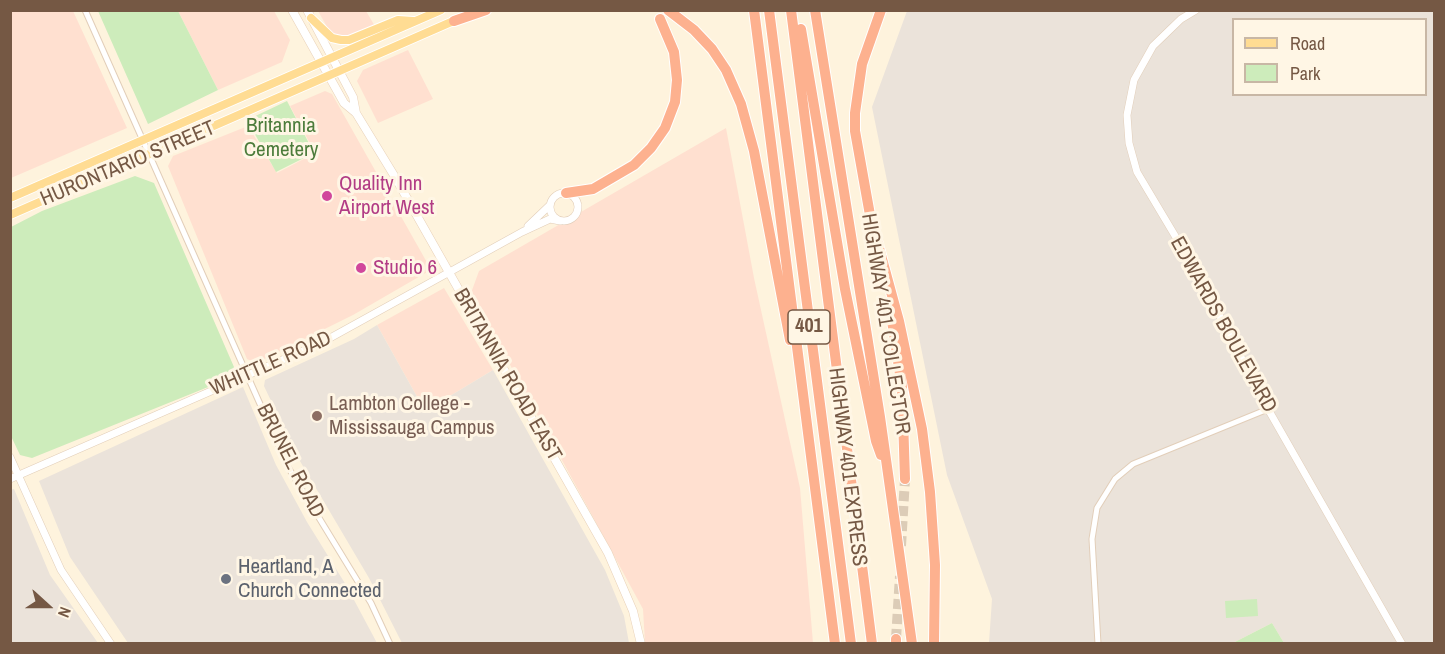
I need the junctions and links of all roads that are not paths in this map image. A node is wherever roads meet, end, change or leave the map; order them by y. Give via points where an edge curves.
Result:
1 (85, 10) edge
2 (292, 10) edge
3 (441, 10) edge
4 (475, 10) edge
5 (486, 10) edge
6 (754, 10) edge
7 (769, 10) edge
8 (792, 10) edge
9 (797, 10) edge
10 (815, 10) edge
11 (881, 10) edge
12 (1196, 10) edge
13 (309, 14) edge
14 (664, 15) edge
15 (416, 21) junction
16 (454, 21) junction
17 (335, 64) junction
18 (324, 69) junction
19 (356, 113) junction
20 (142, 140) junction
21 (149, 155) junction
22 (566, 194) junction
23 (10, 198) edge
24 (550, 205) junction
25 (10, 215) edge
26 (560, 221) junction
27 (522, 232) junction
28 (883, 266) junction
29 (449, 273) junction
30 (248, 376) junction
31 (1268, 409) junction
32 (804, 414) junction
33 (10, 457) edge
34 (887, 469) junction
35 (18, 476) junction
36 (10, 479) edge
37 (905, 479) tunnel mouth
38 (111, 644) edge
39 (390, 644) edge
40 (641, 644) edge
41 (835, 644) edge
42 (851, 644) edge
43 (872, 644) edge
44 (912, 644) edge
45 (934, 644) edge
46 (1098, 644) edge
47 (1402, 644) edge

1 - 20 street, BRUNEL ROAD
2 - 18 main road, BRITANNIA ROAD EAST
3 - 15 main road, HURONTARIO STREET
4 - 16 main road, HURONTARIO STREET
5 - 16 highway
6 - 32 highway, 401
7 - 42 highway, HIGHWAY 401 EXPRESS / 401
8 - 43 highway, HIGHWAY 401 EXPRESS / 401
9 - 34 highway via 852,321 876,441
10 - 34 highway, HIGHWAY 401 COLLECTOR
11 - 28 highway via 862,64 855,113 858,157
12 - 31 street, EDWARDS BOULEVARD via 1181,19 1143,61 1134,80 1127,115 1129,142 1137,172 1199,276
13 - 15 main road via 332,38 341,40 398,20
13 - 17 main road, BRITANNIA ROAD EAST
14 - 22 highway via 677,80 675,102 664,128 634,165 593,189
14 - 32 highway via 694,30 712,49 741,104 754,151
15 - 17 main road, HURONTARIO STREET
16 - 17 main road, HURONTARIO STREET
17 - 18 main road, HURONTARIO STREET
17 - 18 main road, HURONTARIO STREET
17 - 19 main road, BRITANNIA ROAD EAST via 353,97
18 - 19 main road, BRITANNIA ROAD EAST via 344,103
18 - 20 main road, HURONTARIO STREET
18 - 21 main road, HURONTARIO STREET
19 - 29 main road, BRITANNIA ROAD EAST
20 - 21 street, BRUNEL ROAD
20 - 23 main road, HURONTARIO STREET
21 - 25 main road, HURONTARIO STREET
21 - 30 street, BRUNEL ROAD
22 - 24 street via 557,195
22 - 26 street via 576,201 578,210 572,219
24 - 26 street via 551,214
24 - 27 street, WHITTLE ROAD
26 - 27 street, WHITTLE ROAD via 550,219
27 - 29 street, WHITTLE ROAD
28 - 37 highway via 902,388
28 - 45 highway via 899,321 925,450 935,566
29 - 30 street, WHITTLE ROAD via 350,328
29 - 40 main road, BRITANNIA ROAD EAST via 617,569
30 - 35 street, WHITTLE ROAD
30 - 39 street, BRUNEL ROAD via 288,467 371,603
31 - 46 street via 1133,464 1115,479 1097,508 1092,539
31 - 47 street, EDWARDS BOULEVARD
32 - 41 highway, 401
33 - 35 street
34 - 44 highway, HIGHWAY 401 COLLECTOR
35 - 36 street, WHITTLE ROAD
35 - 38 street via 62,570

